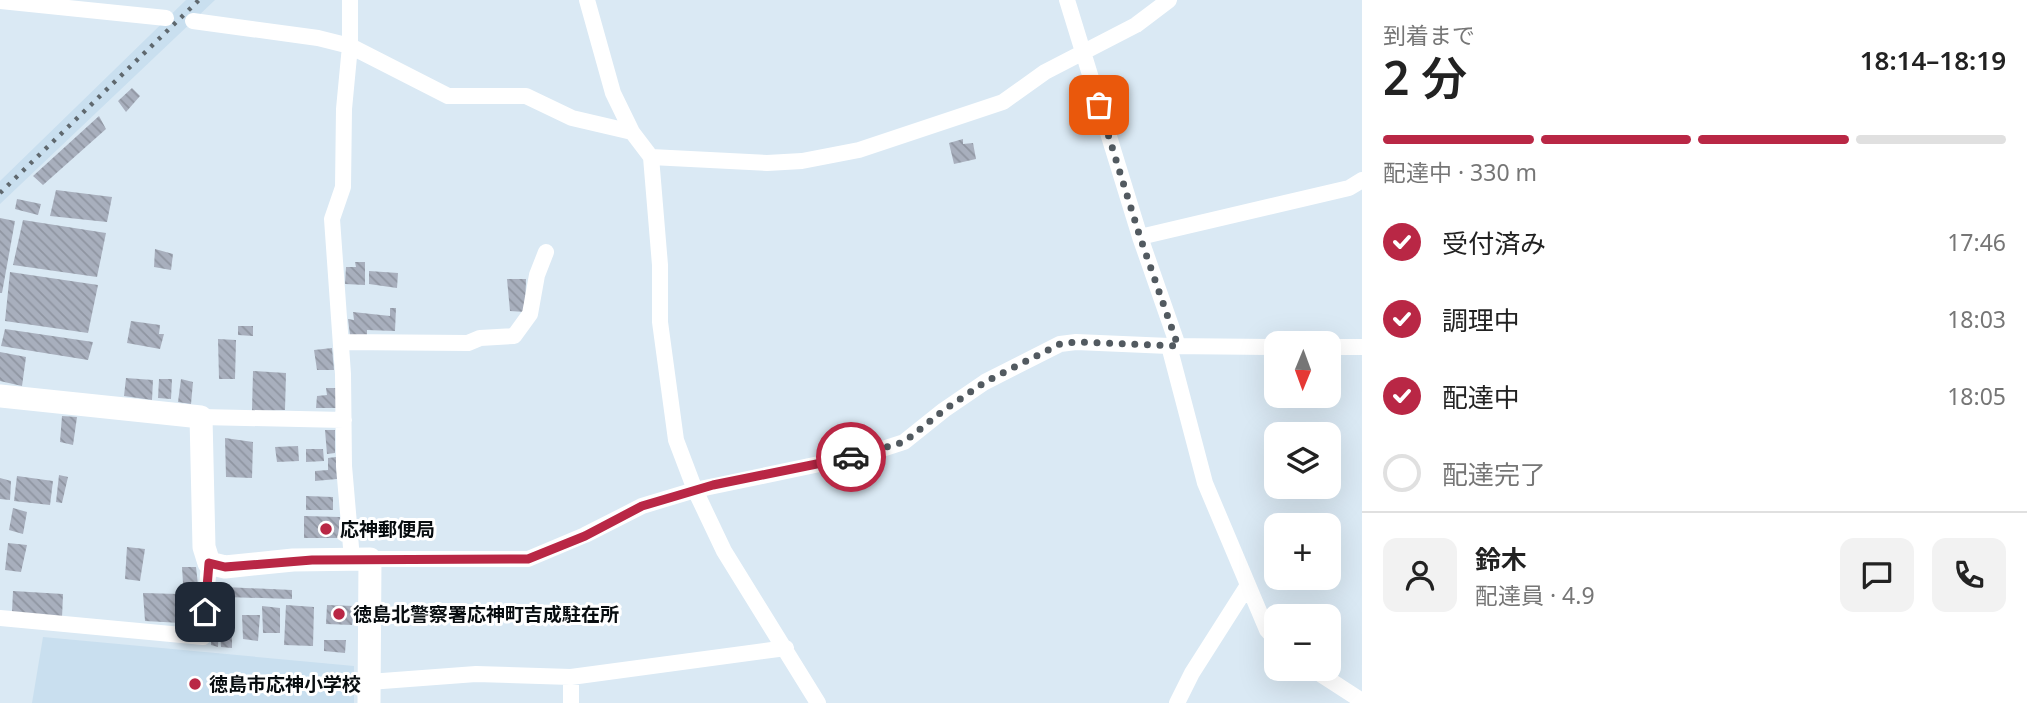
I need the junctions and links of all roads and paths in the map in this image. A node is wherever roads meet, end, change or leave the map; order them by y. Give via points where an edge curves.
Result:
1 (350, 0) edge
2 (587, 0) edge
3 (1067, 0) edge
4 (1169, 0) edge
5 (0, 1) edge
6 (166, 18) dead end
7 (193, 20) dead end
8 (350, 46) junction
9 (1083, 52) junction
10 (632, 132) junction
11 (651, 157) junction
12 (1362, 180) edge
13 (1140, 237) junction
14 (546, 252) dead end
15 (341, 342) junction
16 (1173, 346) junction
17 (1264, 347) edge
18 (1341, 347) edge
19 (1362, 347) edge
20 (0, 396) edge
21 (201, 417) junction
22 (344, 420) junction
23 (695, 490) junction
24 (361, 559) junction
25 (209, 563) junction
26 (1248, 585) junction
27 (0, 618) edge
28 (1264, 623) edge
29 (786, 648) junction
30 (571, 677) junction
31 (1331, 681) edge
32 (369, 692) edge
33 (1362, 701) edge
34 (571, 703) edge
35 (818, 703) edge
36 (1177, 703) edge

1 - 8 street
2 - 10 street via 613,93
3 - 9 street
4 - 9 street via 1136,25
5 - 6 street
7 - 8 street via 318,37
8 - 10 street via 448,96 526,96 572,118
8 - 15 street via 343,187 332,219
9 - 11 street via 1003,102 859,150 767,163
9 - 13 street
10 - 11 street
11 - 23 street via 665,370 676,440
12 - 13 street via 1349,188
13 - 16 street
14 - 15 street via 530,314 514,336 480,338 468,344
15 - 22 street
16 - 17 street
16 - 23 street via 1060,344 985,382 904,442
16 - 26 street via 1205,483
18 - 19 street
20 - 21 street
21 - 22 street
21 - 25 street via 204,547
22 - 24 street via 344,466
23 - 24 street via 642,506 528,559
23 - 29 street via 724,551
24 - 25 street via 225,567
24 - 32 street
25 - 27 street via 204,637
26 - 28 street
26 - 36 street
29 - 30 street
29 - 35 street
30 - 32 street via 476,674
30 - 34 street
31 - 33 street

